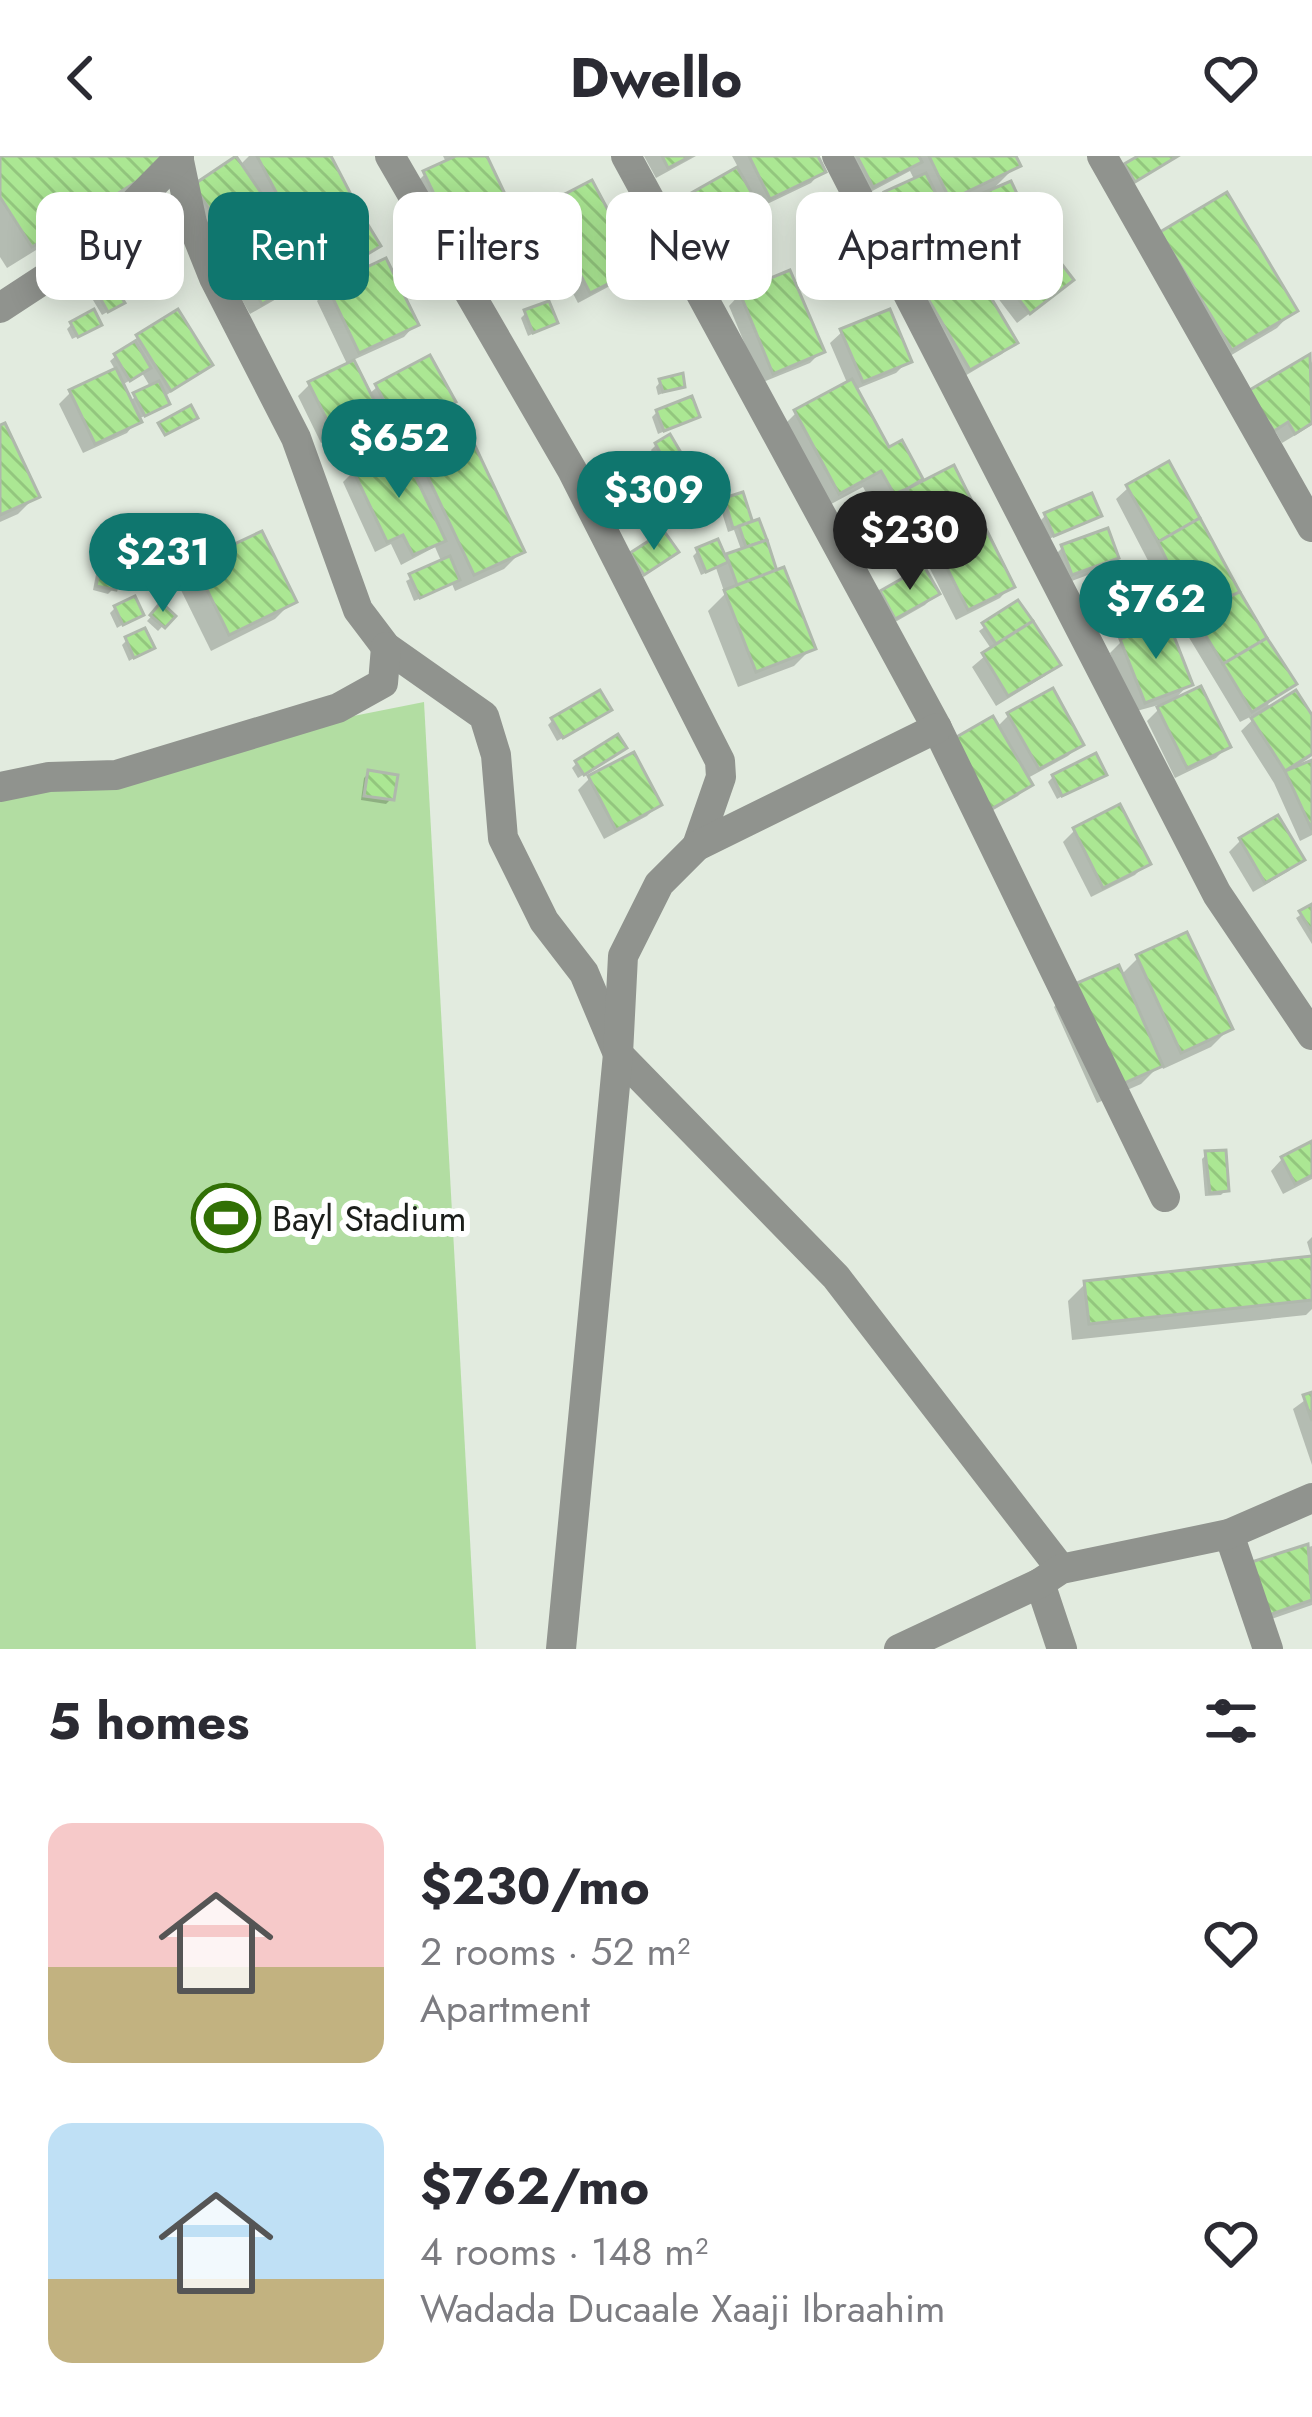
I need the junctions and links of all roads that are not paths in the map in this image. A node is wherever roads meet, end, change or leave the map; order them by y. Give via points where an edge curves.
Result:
1 (389, 156) edge
2 (626, 156) edge
3 (837, 156) edge
4 (1102, 156) edge
5 (178, 157) edge
6 (0, 308) edge
7 (1312, 527) edge
8 (386, 647) junction
9 (937, 728) junction
10 (0, 787) edge
11 (698, 846) junction
12 (1312, 1035) edge
13 (618, 1054) junction
14 (1165, 1197) dead end
15 (1312, 1498) edge
16 (1229, 1534) junction
17 (1050, 1575) junction
18 (561, 1649) edge
19 (898, 1649) edge
20 (1062, 1649) edge
21 (1268, 1649) edge

1 - 11 street via 572,470 720,761
2 - 9 street
3 - 12 street via 1217,894
4 - 7 street
5 - 6 street via 87,251
5 - 8 street via 214,278 296,438 358,610
8 - 10 street via 382,683 338,708 116,775
8 - 13 street via 484,716 503,838 544,920 584,973
9 - 11 street
9 - 14 street
11 - 13 street via 659,884 622,956
13 - 17 street via 836,1277
13 - 18 street
15 - 16 street
16 - 17 street
16 - 21 street
17 - 19 street
17 - 20 street

